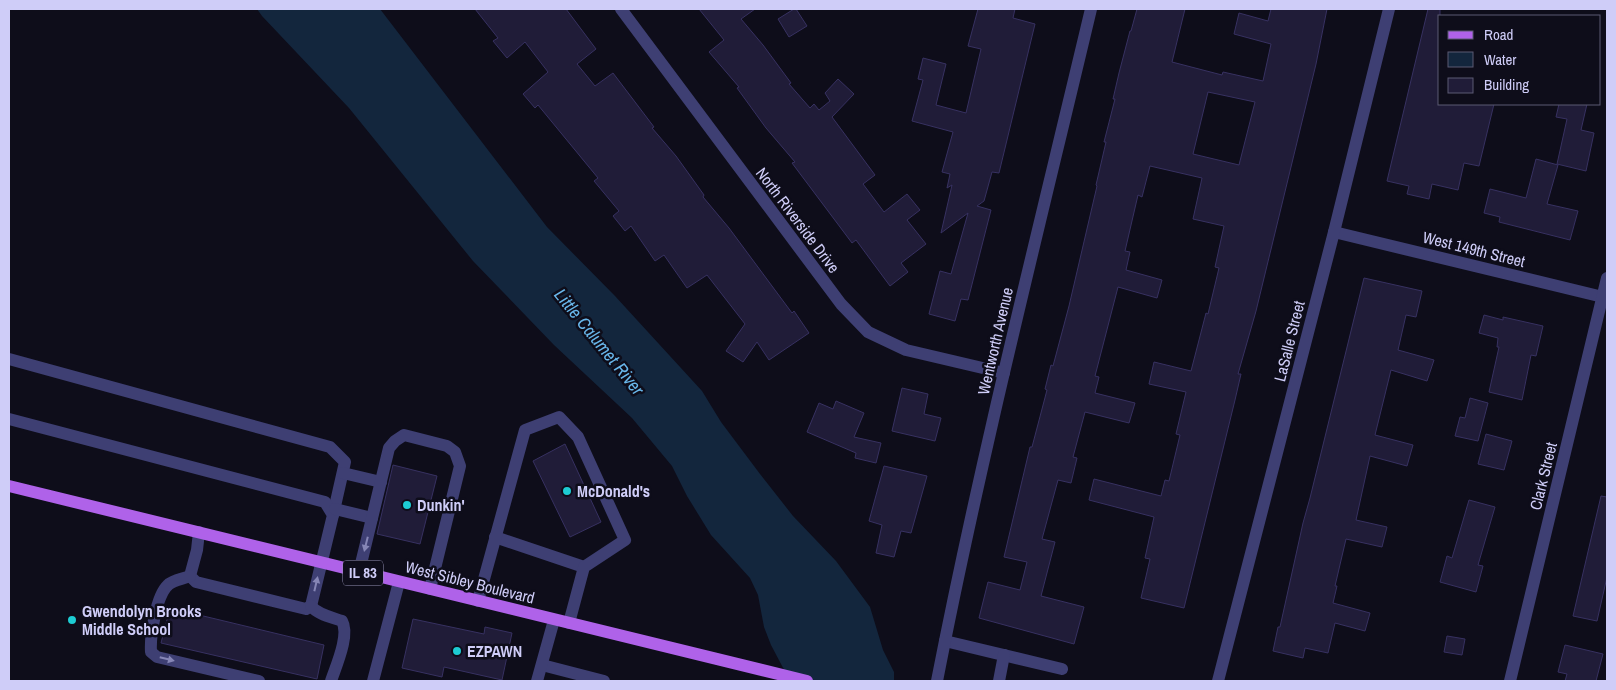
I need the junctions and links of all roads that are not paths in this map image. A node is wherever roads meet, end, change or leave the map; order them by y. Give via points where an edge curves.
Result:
1 (621, 9) edge
2 (1091, 9) edge
3 (1389, 9) edge
4 (1334, 232) junction
5 (1607, 278) edge
6 (1605, 297) edge
7 (9, 359) edge
8 (1004, 373) junction
9 (9, 420) edge
10 (342, 473) junction
11 (381, 482) junction
12 (9, 486) edge
13 (334, 512) junction
14 (372, 518) junction
15 (199, 532) junction
16 (495, 537) junction
17 (321, 562) junction
18 (584, 567) junction
19 (359, 572) junction
20 (190, 576) junction
21 (399, 582) junction
22 (430, 589) junction
23 (478, 601) junction
24 (311, 606) junction
25 (554, 620) junction
26 (569, 623) junction
27 (945, 640) junction
28 (1004, 655) junction
29 (542, 666) junction
30 (1062, 668) dead end
31 (259, 681) edge
32 (331, 681) edge
33 (373, 681) edge
34 (538, 681) edge
35 (604, 681) edge
36 (807, 681) edge
37 (937, 681) edge
38 (999, 681) edge
39 (1218, 681) edge
40 (1510, 681) edge

1 - 8 street, North Riverside Drive via 841,304 868,332 906,350
2 - 8 street, Wentworth Avenue
3 - 4 street, LaSalle Street
4 - 6 street, West 149th Street
4 - 39 street, LaSalle Street
5 - 6 street, Clark Street
6 - 40 street, Clark Street
7 - 10 street via 330,446 345,462
8 - 27 street, Wentworth Avenue
9 - 13 street via 325,502
10 - 11 street
10 - 13 street
11 - 14 street
11 - 22 street via 389,448 404,435 448,446 455,452 460,466
12 - 15 main road, West Sibley Boulevard / IL 83
13 - 14 street
13 - 17 street
14 -> 19 street
15 - 17 main road, West Sibley Boulevard / IL 83
15 - 20 street
16 - 18 street
16 - 18 street via 525,430 559,417 578,437 625,540
16 - 23 street
17 - 19 main road, West Sibley Boulevard / IL 83
24 -> 17 street
18 - 26 street
19 - 21 main road, West Sibley Boulevard / IL 83
20 - 24 street via 196,582 214,587 306,609
20 -> 31 street via 170,584 162,592 150,640 151,652 157,657
21 - 22 main road, West Sibley Boulevard / IL 83
21 - 33 street
22 - 23 main road, West Sibley Boulevard / IL 83
23 - 25 main road, West Sibley Boulevard / IL 83
24 - 32 street via 344,625 341,652
25 - 26 main road, West Sibley Boulevard / IL 83
25 - 29 street
26 - 36 main road, West Sibley Boulevard / IL 83
27 - 28 street
27 - 37 street, Wentworth Avenue
28 - 30 street
28 - 38 street
29 - 34 street
29 - 35 street

